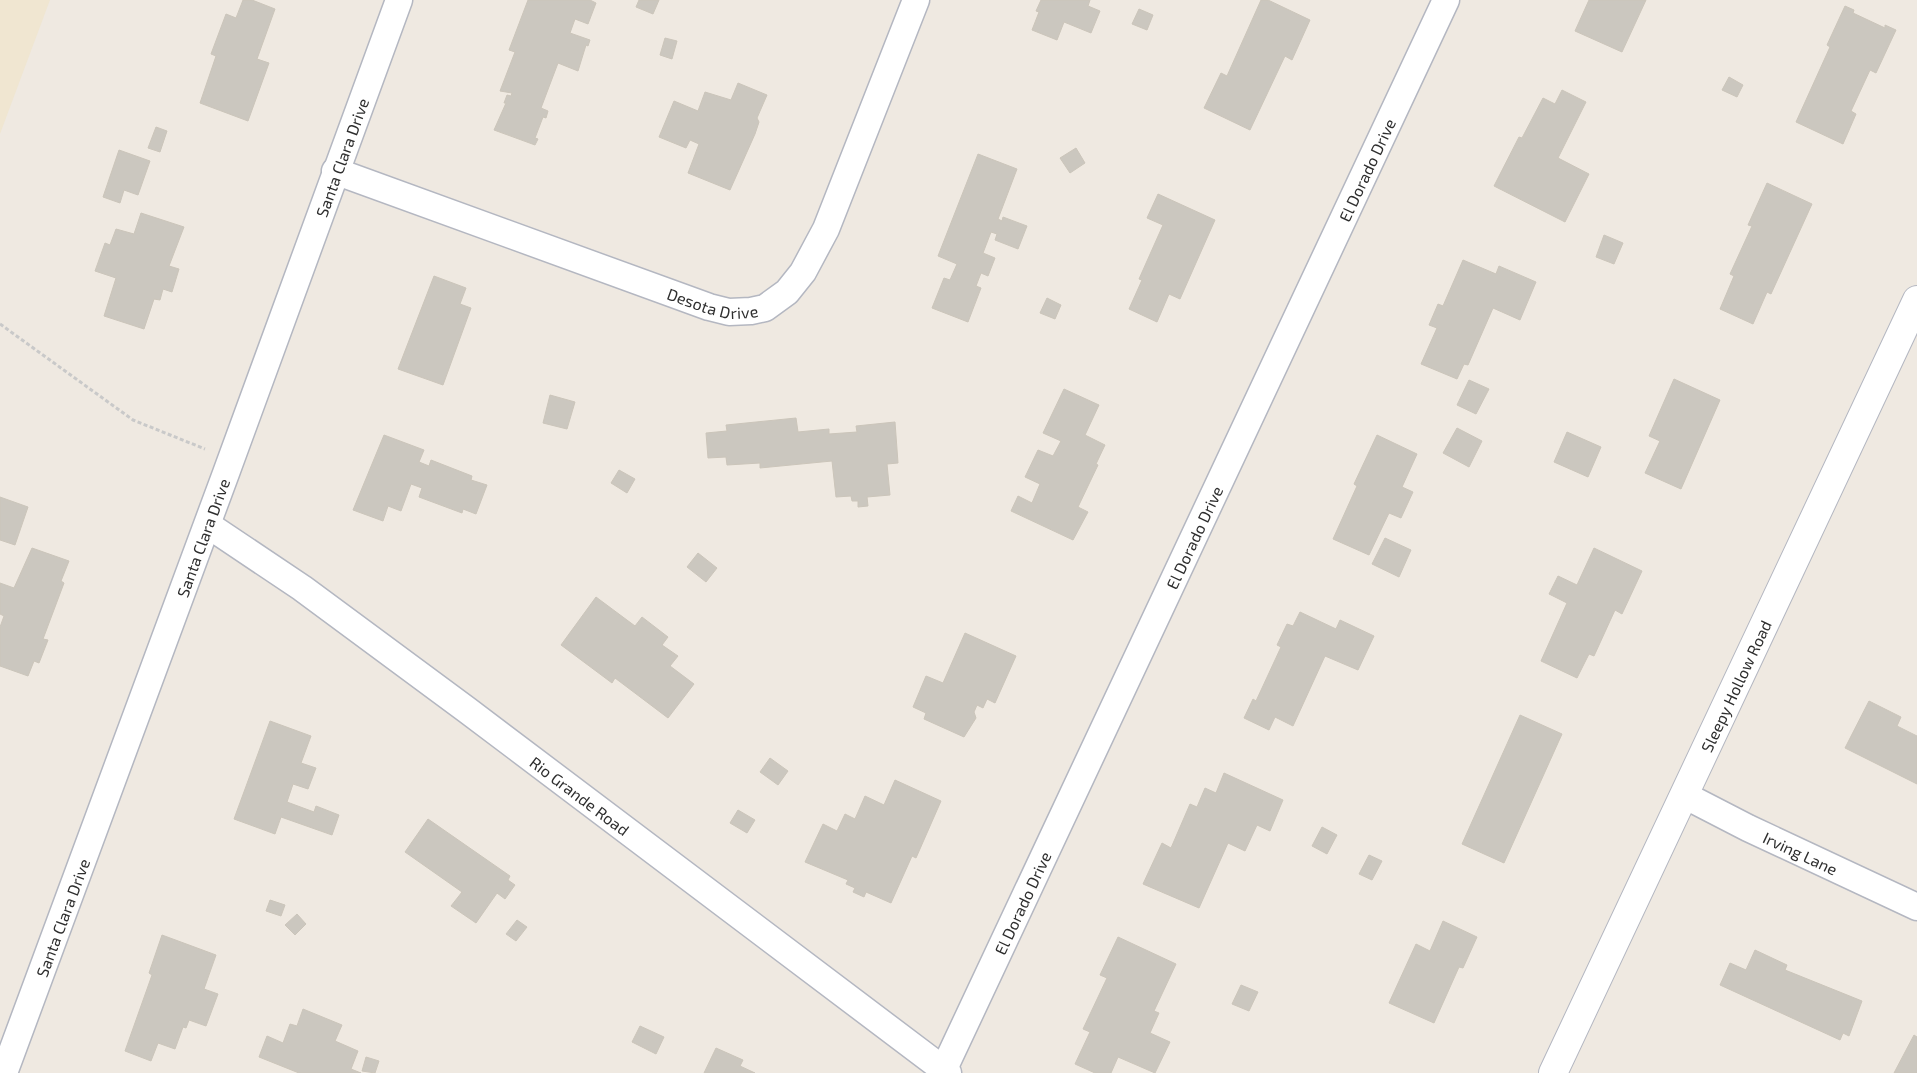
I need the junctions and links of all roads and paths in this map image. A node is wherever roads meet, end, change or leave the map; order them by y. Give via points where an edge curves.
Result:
1 (399, 0) edge
2 (916, 0) edge
3 (1446, 0) edge
4 (335, 171) junction
5 (1917, 300) edge
6 (0, 324) edge
7 (231, 460) junction
8 (208, 525) junction
9 (1684, 795) junction
10 (1917, 907) edge
11 (944, 1072) edge
12 (4, 1073) edge
13 (1553, 1073) edge

1 - 4 street, Santa Clara Drive
2 - 4 street, Desota Drive via 826,229 804,272 787,292 765,308 729,312 709,307
3 - 11 street, El Dorado Drive
4 - 7 street, Santa Clara Drive
5 - 9 street, Sleepy Hollow Road
6 - 7 path via 133,420
7 - 8 street, Santa Clara Drive
8 - 11 street, Rio Grande Road via 302,588 467,710
8 - 12 street, Santa Clara Drive
9 - 10 street, Irving Lane
9 - 13 street, Sleepy Hollow Road

